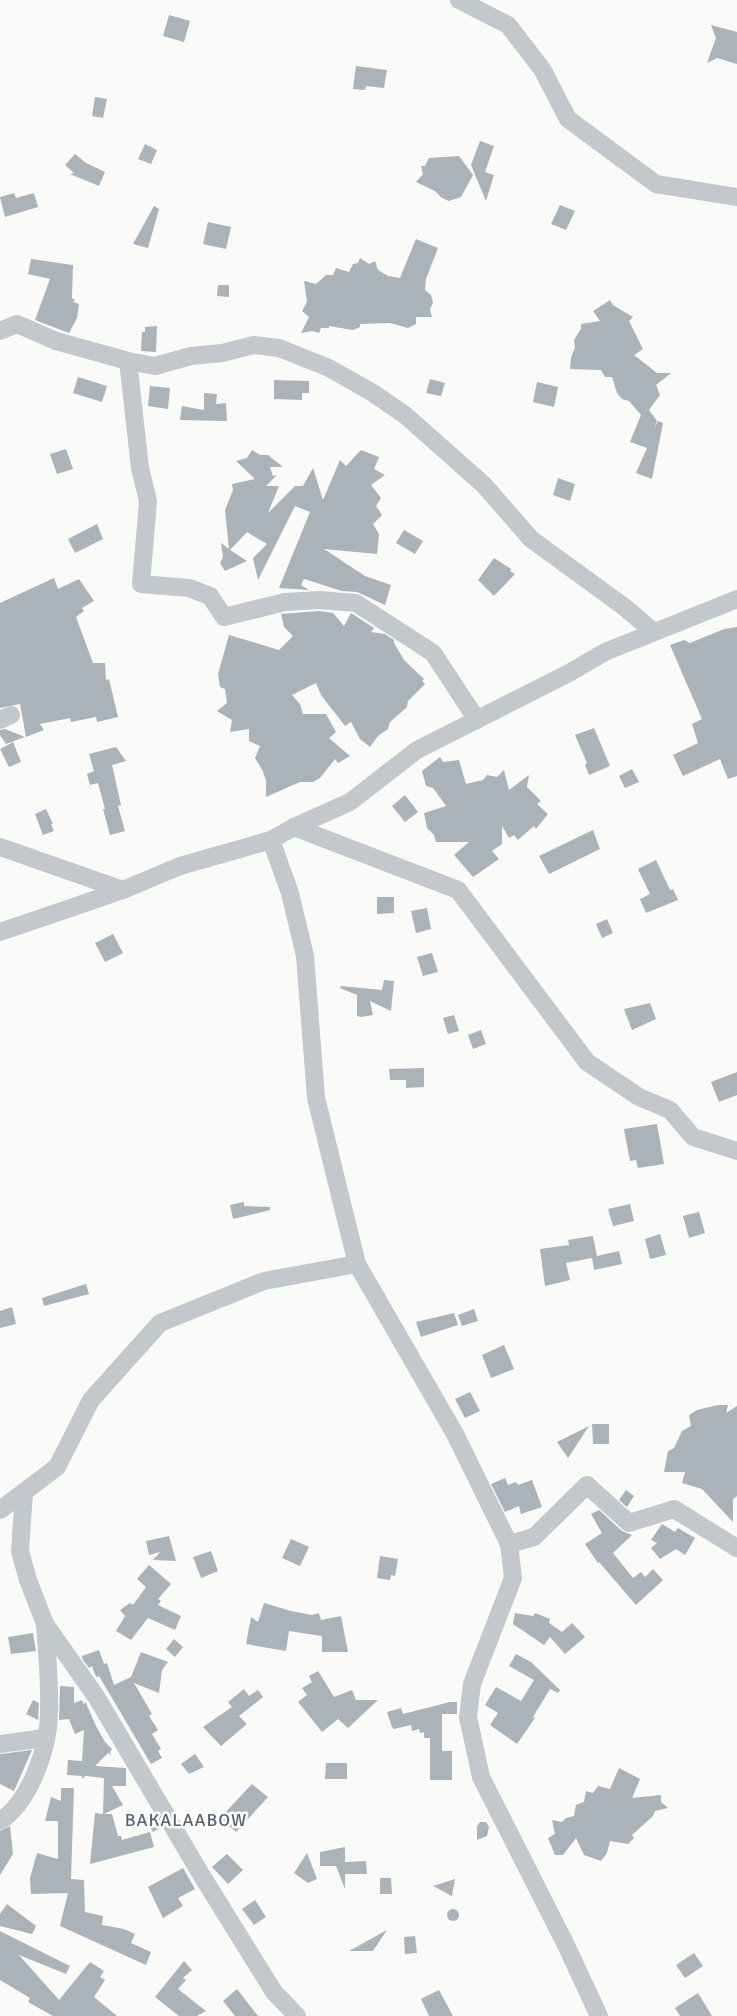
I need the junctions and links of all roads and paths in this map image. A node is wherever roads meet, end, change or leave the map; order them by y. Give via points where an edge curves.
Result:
1 (459, 0) edge
2 (737, 197) edge
3 (0, 332) edge
4 (128, 361) junction
5 (737, 599) edge
6 (654, 632) junction
7 (477, 720) junction
8 (294, 827) junction
9 (271, 840) junction
10 (0, 847) edge
11 (123, 890) junction
12 (0, 932) edge
13 (737, 1151) edge
14 (357, 1264) junction
15 (24, 1492) junction
16 (0, 1510) edge
17 (509, 1544) junction
18 (737, 1548) edge
19 (45, 1624) junction
20 (45, 1738) junction
21 (0, 1744) edge
22 (0, 1821) edge
23 (297, 2016) edge
24 (599, 2016) edge

1 - 2 street via 508,25 542,69 568,119 656,184
3 - 4 street via 17,324 56,341
4 - 6 street via 155,366 254,345 279,348 329,368 373,392 405,415 484,485 531,539
4 - 7 street via 140,468 148,501 141,584 196,590 210,596 224,617 285,602 356,603 433,653
5 - 6 street
6 - 7 street via 605,652
7 - 8 street via 417,750 350,802
8 - 9 street
8 - 13 street via 458,890 588,1062 639,1097 670,1110 693,1137
9 - 11 street via 180,866
9 - 14 street via 290,893 305,956 316,1098
10 - 11 street
11 - 12 street
14 - 15 street via 264,1280 160,1323 91,1400 57,1467
14 - 17 street via 455,1434
15 - 16 street
15 - 19 street via 20,1551
17 - 18 street via 534,1537 587,1485 628,1523 674,1508
17 - 24 street via 513,1578 472,1684 468,1717 481,1777
19 - 20 street via 49,1713
19 - 23 street via 97,1698 274,1992
20 - 21 street
20 - 22 street via 42,1755 29,1786 11,1814

